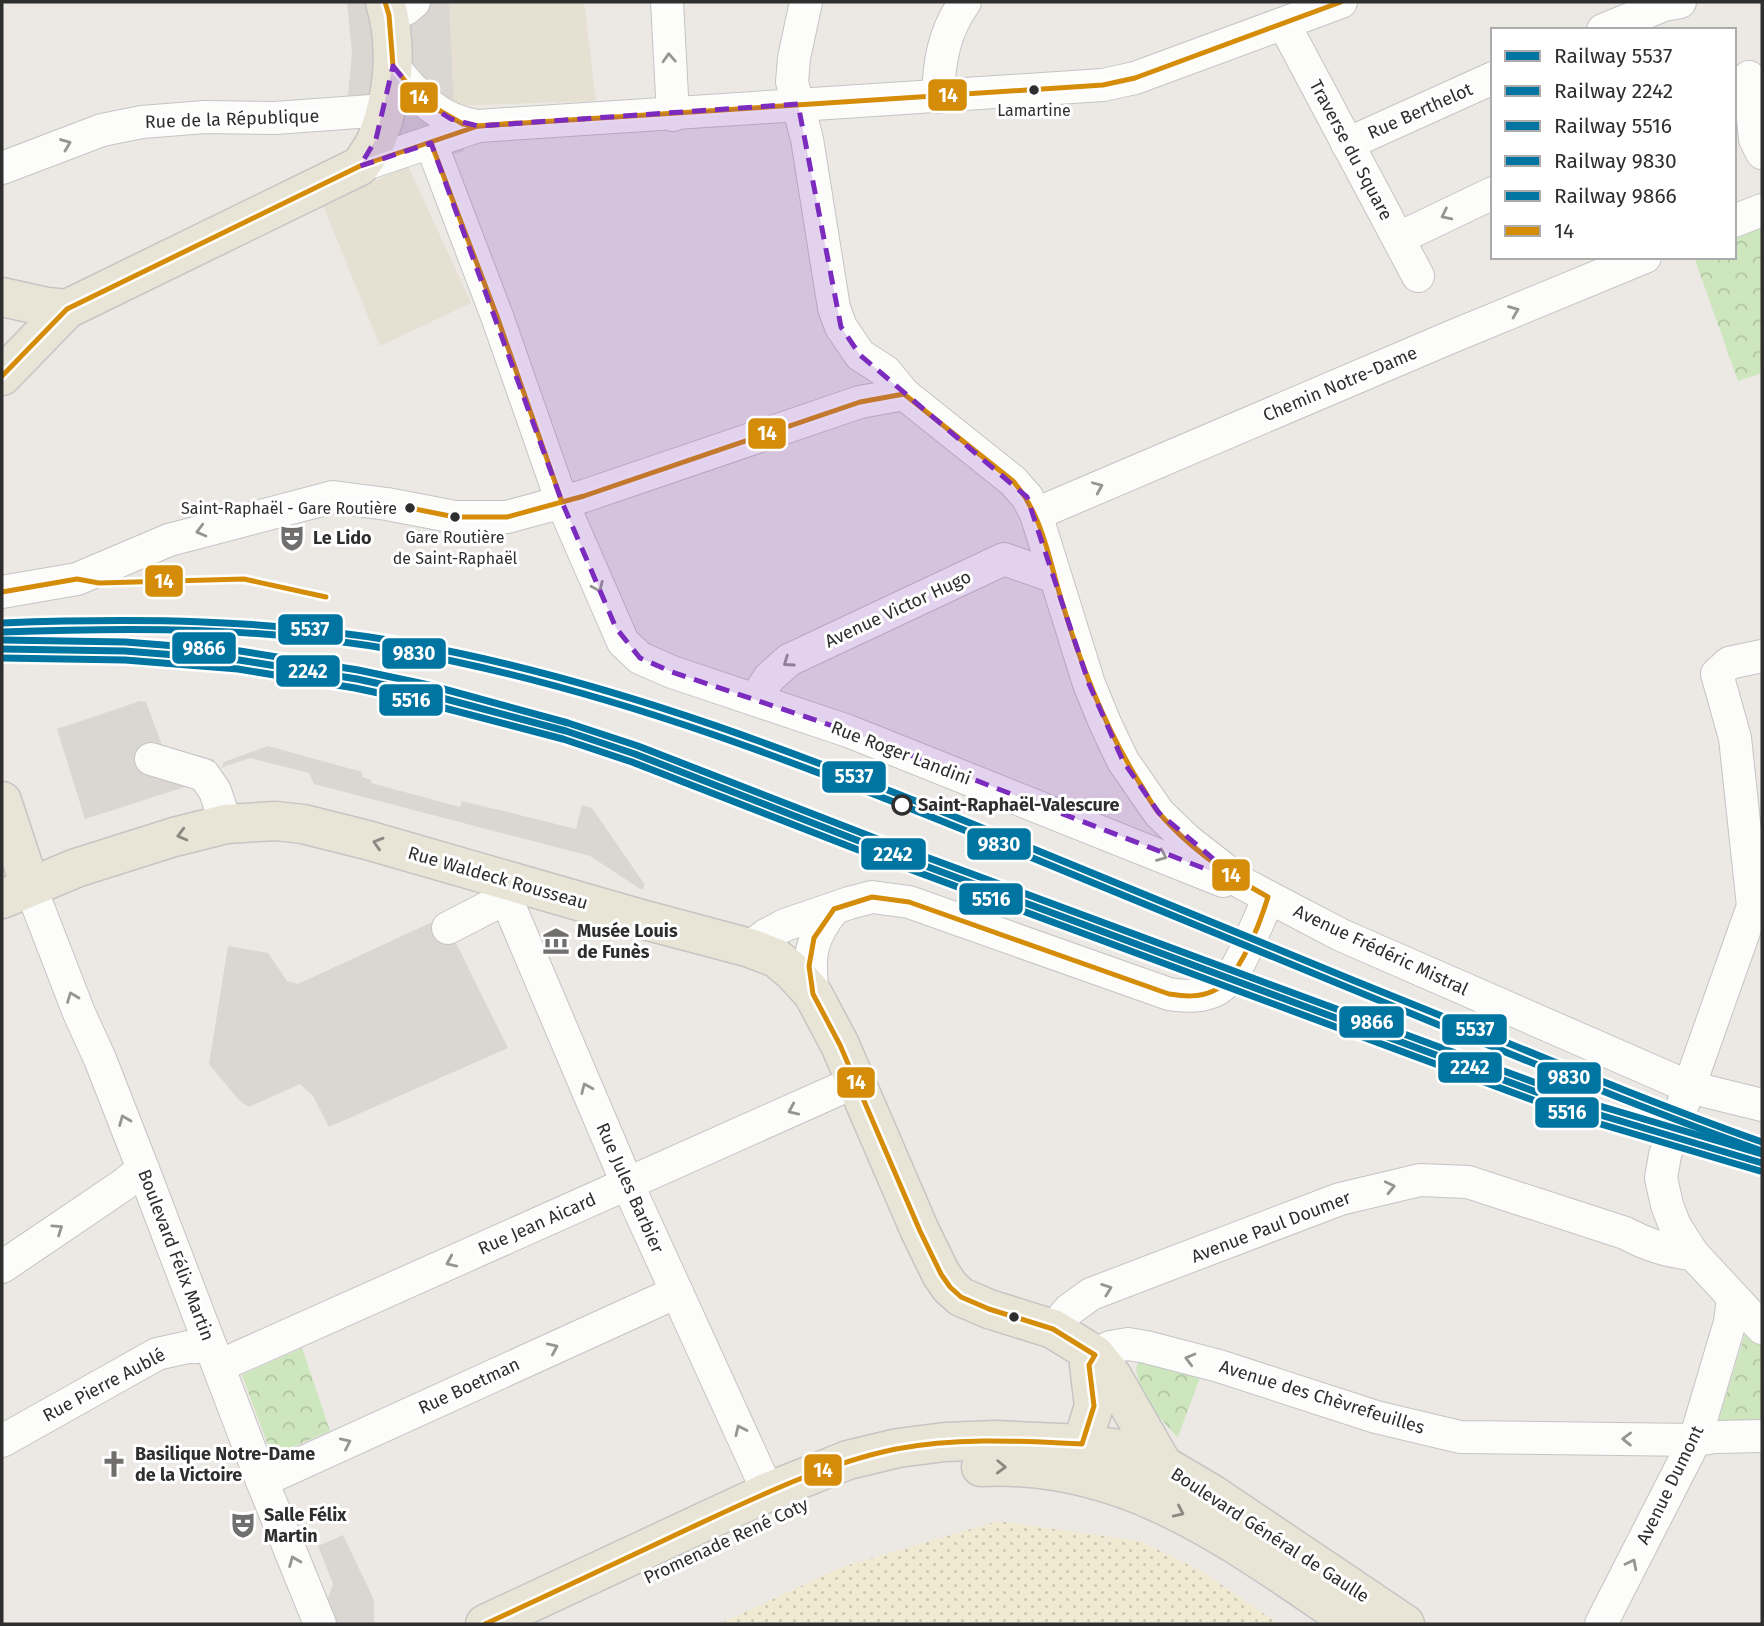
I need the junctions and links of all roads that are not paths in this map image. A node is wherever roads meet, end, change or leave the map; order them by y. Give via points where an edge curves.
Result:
1 (667, 2) edge
2 (806, 2) edge
3 (965, 2) edge
4 (1341, 2) edge
5 (1679, 2) edge
6 (396, 6) edge
7 (1284, 24) junction
8 (1608, 28) edge
9 (393, 66) junction
10 (1749, 78) edge
11 (1491, 79) edge
12 (937, 96) junction
13 (798, 104) junction
14 (385, 110) junction
15 (673, 115) junction
16 (478, 126) junction
17 (431, 143) junction
18 (1347, 144) junction
19 (1762, 153) edge
20 (360, 166) junction
21 (2, 167) edge
22 (1491, 194) edge
23 (1762, 210) edge
24 (1736, 220) edge
25 (1399, 238) junction
26 (1639, 259) edge
27 (1418, 276) dead end
28 (2, 297) edge
29 (67, 309) junction
30 (860, 355) junction
31 (11, 359) edge
32 (904, 394) junction
33 (860, 402) junction
34 (562, 502) junction
35 (1036, 514) junction
36 (1004, 559) junction
37 (1055, 577) junction
38 (2, 592) edge
39 (1762, 656) edge
40 (756, 698) junction
41 (151, 759) dead end
42 (1143, 788) junction
43 (6, 815) edge
44 (237, 822) junction
45 (1104, 833) junction
46 (11, 886) edge
47 (510, 890) junction
48 (1255, 890) junction
49 (834, 909) junction
50 (448, 928) dead end
51 (750, 948) junction
52 (813, 994) junction
53 (855, 1082) junction
54 (1687, 1094) junction
55 (1758, 1096) edge
56 (143, 1169) junction
57 (627, 1183) junction
58 (1667, 1205) junction
59 (1625, 1233) junction
60 (1693, 1254) junction
61 (2, 1267) edge
62 (677, 1293) junction
63 (1733, 1299) junction
64 (1762, 1328) edge
65 (1053, 1329) junction
66 (1095, 1355) junction
67 (215, 1356) junction
68 (1762, 1436) edge
69 (1695, 1440) junction
70 (2, 1441) edge
71 (1082, 1444) junction
72 (1155, 1450) junction
73 (262, 1481) junction
74 (1116, 1486) joint
75 (768, 1492) junction
76 (320, 1624) edge
77 (485, 1624) edge
78 (549, 1624) edge
79 (1355, 1624) edge
80 (1405, 1624) edge
81 (1601, 1624) edge

15 -> 1 street
2 - 13 street, Avenue Frédéric Mistral via 792,82
3 - 12 street via 942,49
4 - 7 street
5 - 8 street
6 - 9 main road
7 - 12 street via 1135,78 1103,85
7 - 18 street, Traverse du Square
9 - 14 main road
9 - 16 street via 421,100 451,119
10 - 19 street via 1755,139
11 - 18 street, Rue Berthelot
12 - 13 street
13 - 15 street
13 - 30 street, Avenue Frédéric Mistral via 834,308
14 - 20 main road via 376,139
21 -> 14 street, Rue de la République via 102,130 142,122
15 - 16 street
16 - 17 street
17 - 20 street
17 - 34 street, Rue Roger Landini
18 - 25 street, Traverse du Square
20 - 29 main road
22 -> 25 street
23 - 24 street
25 - 27 street, Traverse du Square
35 -> 26 street, Chemin Notre-Dame
28 - 29 main road
29 - 31 main road
30 - 32 street, Avenue Frédéric Mistral via 884,371
30 - 33 street
32 - 33 street
32 - 35 street, Avenue Frédéric Mistral via 1013,481
33 - 34 street
34 -> 38 street via 507,517 455,517 332,497 169,540 77,579
34 -> 40 street, Rue Roger Landini via 623,642 640,658 672,672
35 - 36 street
35 - 37 street, Avenue Frédéric Mistral
36 - 37 street
36 -> 40 street, Avenue Victor Hugo via 789,660
37 - 42 street, Avenue Frédéric Mistral via 1105,723
39 - 54 street via 1729,663 1717,674 1735,738 1753,906
40 - 45 street, Rue Roger Landini
41 - 44 street via 204,775
42 - 45 street via 1127,820
42 - 48 street, Avenue Frédéric Mistral via 1178,831
43 - 46 main road
44 -> 46 main road, Rue Waldeck Rousseau via 174,836
47 -> 44 main road, Rue Waldeck Rousseau via 303,824
45 -> 48 street, Rue Roger Landini
56 -> 46 street, Boulevard Félix Martin via 79,1013
47 - 50 street
47 - 51 main road, Rue Waldeck Rousseau
57 -> 47 street, Rue Jules Barbier
48 - 49 street via 1237,970 1226,984 1188,997 909,902 872,897
48 - 54 street, Avenue Frédéric Mistral via 1341,936
49 - 51 street via 785,925
49 - 52 street via 814,938
51 - 52 main road, Rue Waldeck Rousseau via 776,958
52 - 53 main road, Rue Waldeck Rousseau
53 -> 57 street, Rue Jean Aicard
53 - 65 main road, Rue Waldeck Rousseau via 920,1231 950,1287 989,1309
54 - 55 street, Avenue Frédéric Mistral
54 - 58 street via 1665,1155 1661,1178
61 -> 56 street
56 - 67 street, Boulevard Félix Martin
57 - 62 street, Rue Jules Barbier
57 -> 67 street, Rue Jean Aicard
58 - 59 street
58 - 60 street
59 - 60 street, Avenue Paul Doumer via 1647,1244
65 -> 59 street, Avenue Paul Doumer via 1091,1294 1340,1199 1420,1180 1468,1182
60 - 63 street
73 -> 62 street, Rue Boetman
75 -> 62 street, Rue Jules Barbier
63 - 64 street
63 - 69 street, Avenue Dumont
65 - 66 main road, Rue Waldeck Rousseau
69 -> 66 street, Avenue des Chèvrefeuilles via 1460,1437 1376,1417 1146,1347 1128,1344
66 - 71 main road via 1089,1365 1094,1406
66 - 72 main road
67 - 70 street, Rue Pierre Aublé via 180,1348 157,1354
67 - 73 street, Boulevard Félix Martin
68 - 69 street, Avenue des Chèvrefeuilles
81 -> 69 street, Avenue Dumont
71 - 72 main road, Promenade René Coty
71 - 75 main road, Promenade René Coty via 995,1440 898,1448 848,1460
72 - 80 main road, Boulevard Général de Gaulle via 1212,1494
76 -> 73 street, Boulevard Félix Martin
78 -> 74 main road, Promenade René Coty via 790,1510 862,1483 946,1468 998,1466 1072,1474
74 -> 79 main road, Boulevard Général de Gaulle via 1198,1521
75 - 77 main road, Promenade René Coty

